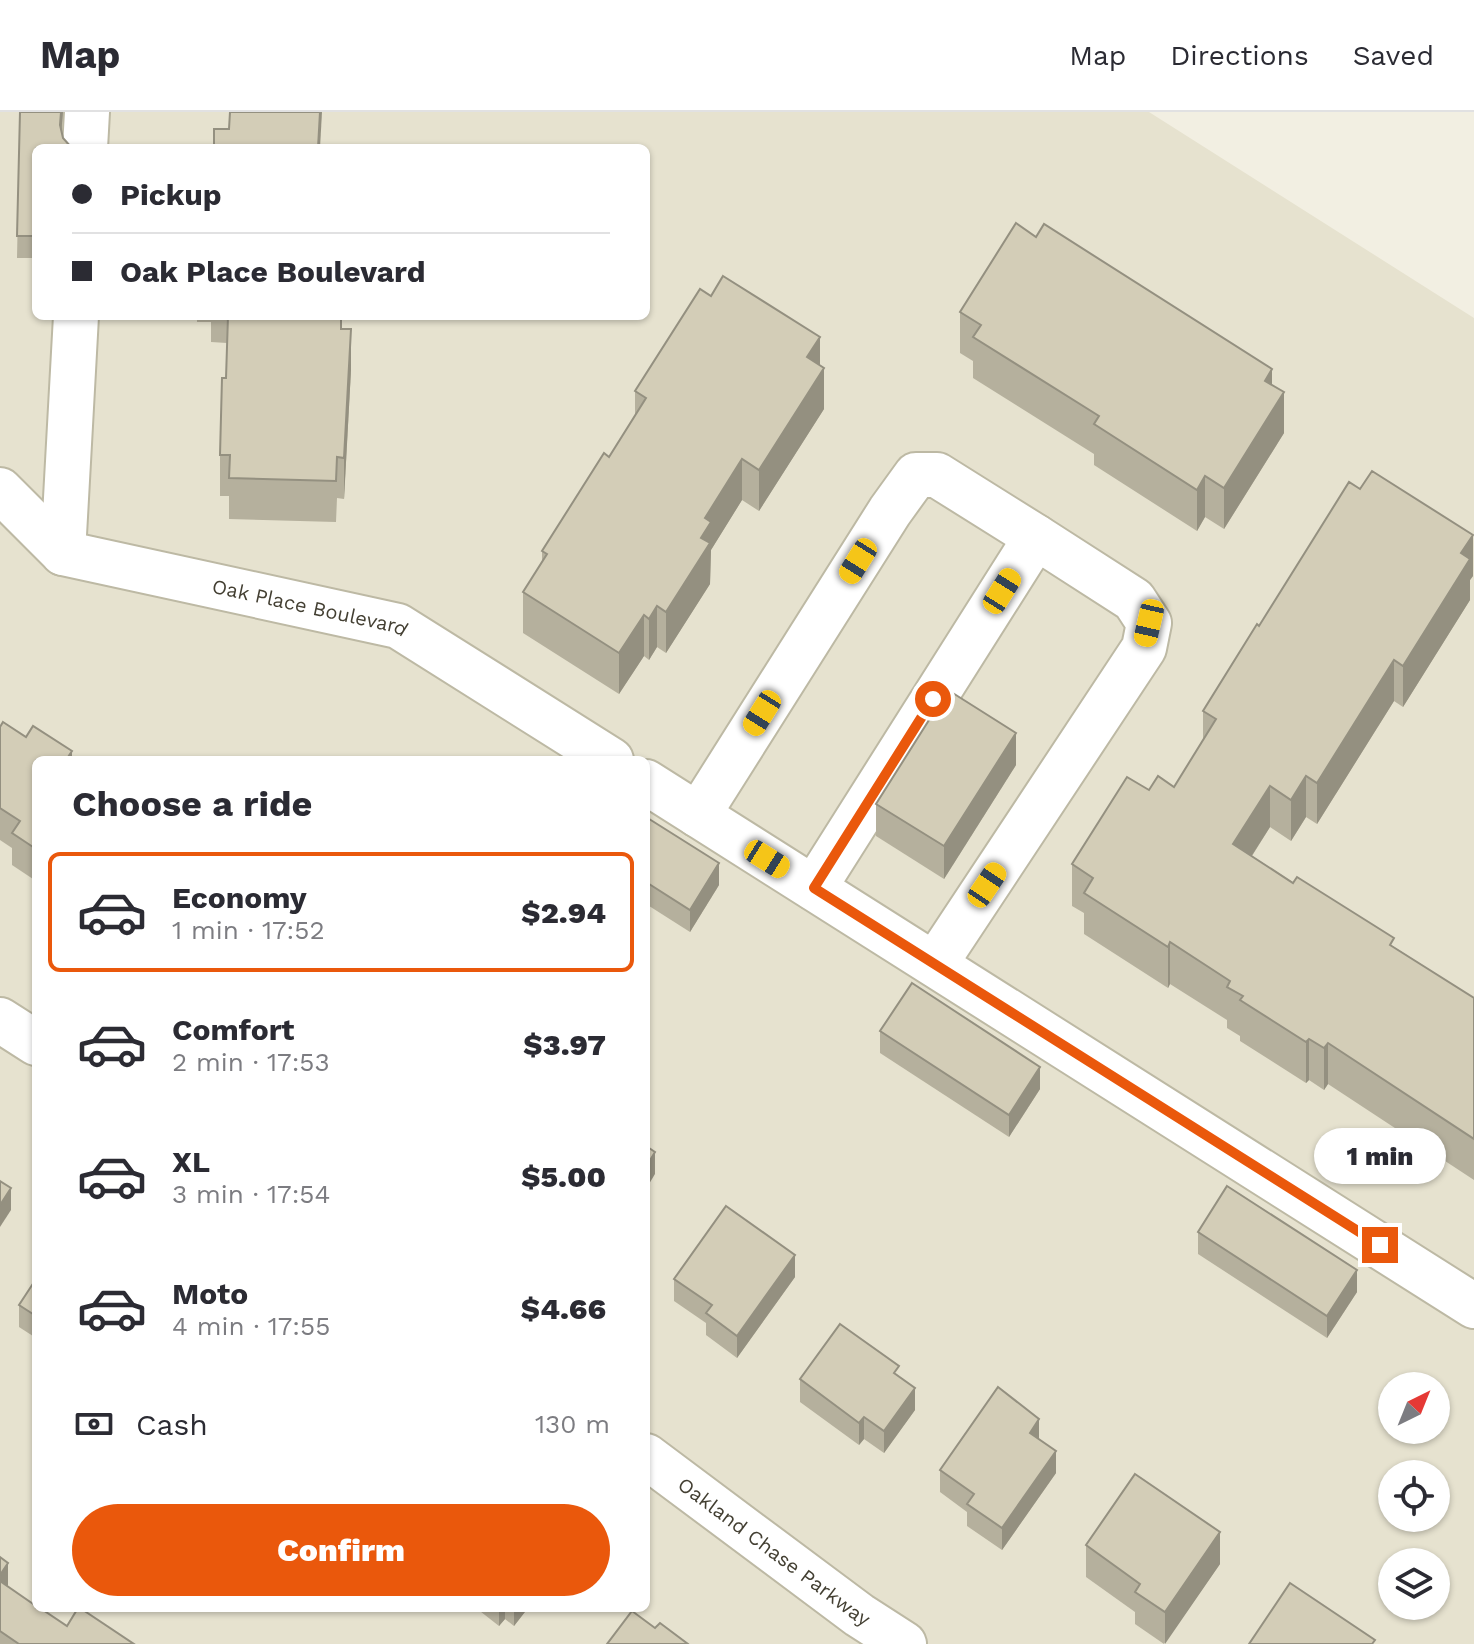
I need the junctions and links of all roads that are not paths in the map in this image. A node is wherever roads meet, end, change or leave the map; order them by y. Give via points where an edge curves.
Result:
1 (87, 112) edge
2 (85, 144) edge
3 (76, 320) edge
4 (0, 490) edge
5 (1036, 537) junction
6 (63, 553) junction
7 (605, 756) edge
8 (650, 785) edge
9 (698, 815) junction
10 (814, 888) junction
11 (935, 964) junction
12 (0, 1020) edge
13 (32, 1040) edge
14 (1474, 1306) edge
15 (650, 1459) edge
16 (904, 1644) edge

1 - 2 street
3 - 6 street
4 - 6 street
5 - 9 street via 937,475 916,475
5 - 10 street
5 - 11 street via 1134,600 1149,623 1144,648
6 - 7 street, Oak Place Boulevard via 398,626
8 - 9 street
9 - 10 street
10 - 11 street
11 - 14 street
12 - 13 street
15 - 16 street, Oakland Chase Parkway

